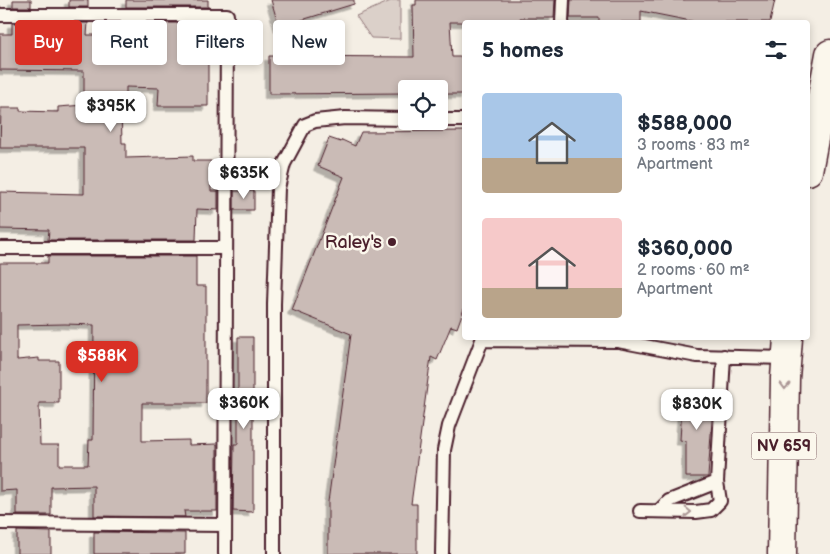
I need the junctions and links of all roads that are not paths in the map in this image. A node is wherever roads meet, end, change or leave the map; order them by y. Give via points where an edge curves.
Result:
1 (563, 0) edge
2 (0, 15) edge
3 (562, 20) edge
4 (830, 54) edge
5 (398, 119) edge
6 (448, 120) edge
7 (462, 120) edge
8 (810, 161) edge
9 (0, 248) edge
10 (226, 248) junction
11 (482, 340) edge
12 (573, 340) edge
13 (787, 348) edge
14 (724, 356) junction
15 (717, 482) junction
16 (640, 511) dead end
17 (658, 511) junction
18 (0, 524) edge
19 (225, 525) junction
20 (225, 554) edge
21 (274, 554) edge
22 (442, 554) edge
23 (782, 554) edge

1 - 3 lane
2 - 10 lane via 227,15
4 - 8 main road
5 - 21 lane via 315,121 305,125 284,164 278,188 274,294
6 - 7 lane
9 - 10 lane
10 - 19 lane
11 - 22 lane via 449,426 444,450
12 - 14 lane via 618,341 675,353
13 - 14 lane
13 -> 23 main road, NV 659
14 - 15 lane
15 - 17 lane via 668,501
17 -> 15 lane via 711,510 720,501
16 - 17 lane
18 - 19 lane
19 - 20 lane

